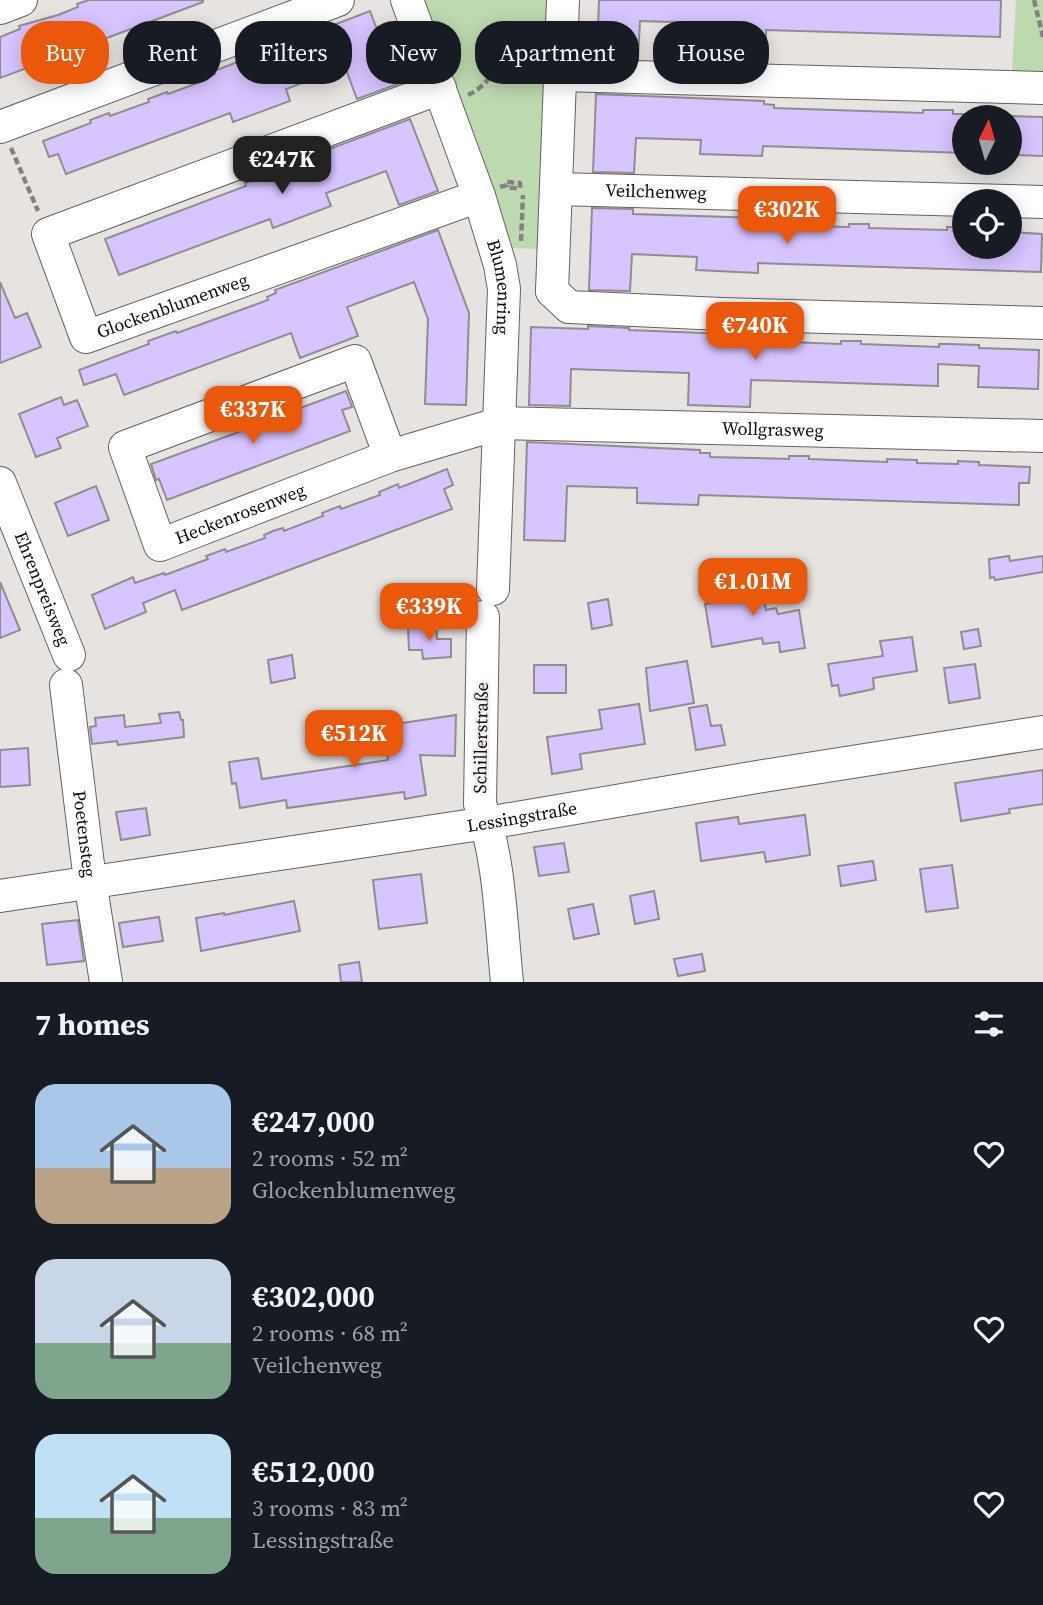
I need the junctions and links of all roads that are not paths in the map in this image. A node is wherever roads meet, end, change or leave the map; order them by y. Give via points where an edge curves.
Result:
1 (21, 0) edge
2 (338, 0) edge
3 (407, 0) edge
4 (563, 0) edge
5 (0, 8) edge
6 (558, 21) edge
7 (639, 73) edge
8 (549, 84) edge
9 (1043, 88) edge
10 (452, 93) junction
11 (1, 126) edge
12 (556, 189) junction
13 (493, 190) junction
14 (952, 199) edge
15 (1022, 201) edge
16 (1043, 202) edge
17 (504, 289) junction
18 (552, 291) junction
19 (1043, 323) edge
20 (501, 422) junction
21 (1043, 436) edge
22 (390, 457) junction
23 (0, 483) edge
24 (488, 603) joint
25 (68, 670) joint
26 (1043, 732) edge
27 (487, 823) junction
28 (90, 881) junction
29 (0, 895) edge
30 (106, 982) edge
31 (507, 982) edge

1 - 5 street
2 - 11 street
3 - 10 street, Blumenring
4 - 6 street
7 - 9 street
8 - 12 street
10 - 13 street, Blumenring
10 - 13 street, Glockenblumenweg via 47,234 86,337
12 - 14 street, Veilchenweg
12 - 18 street
13 - 17 street, Blumenring
15 - 16 street, Veilchenweg
17 - 18 street
17 - 20 street, Blumenring
18 - 19 street via 569,307
20 - 21 street, Wollgrasweg
20 - 22 street, Heckenrosenweg
20 - 24 street, Blumenring
22 - 22 street, Heckenrosenweg via 355,361 125,447 160,545
23 - 25 street, Ehrenpreisweg
24 - 27 street, Schillerstraße via 480,804
25 - 28 street, Poetensteg
26 - 27 street, Lessingstraße
27 - 28 street, Lessingstraße
27 - 31 street, Schillerstraße
28 - 29 street, Lessingstraße
28 - 30 street, Poetensteg

